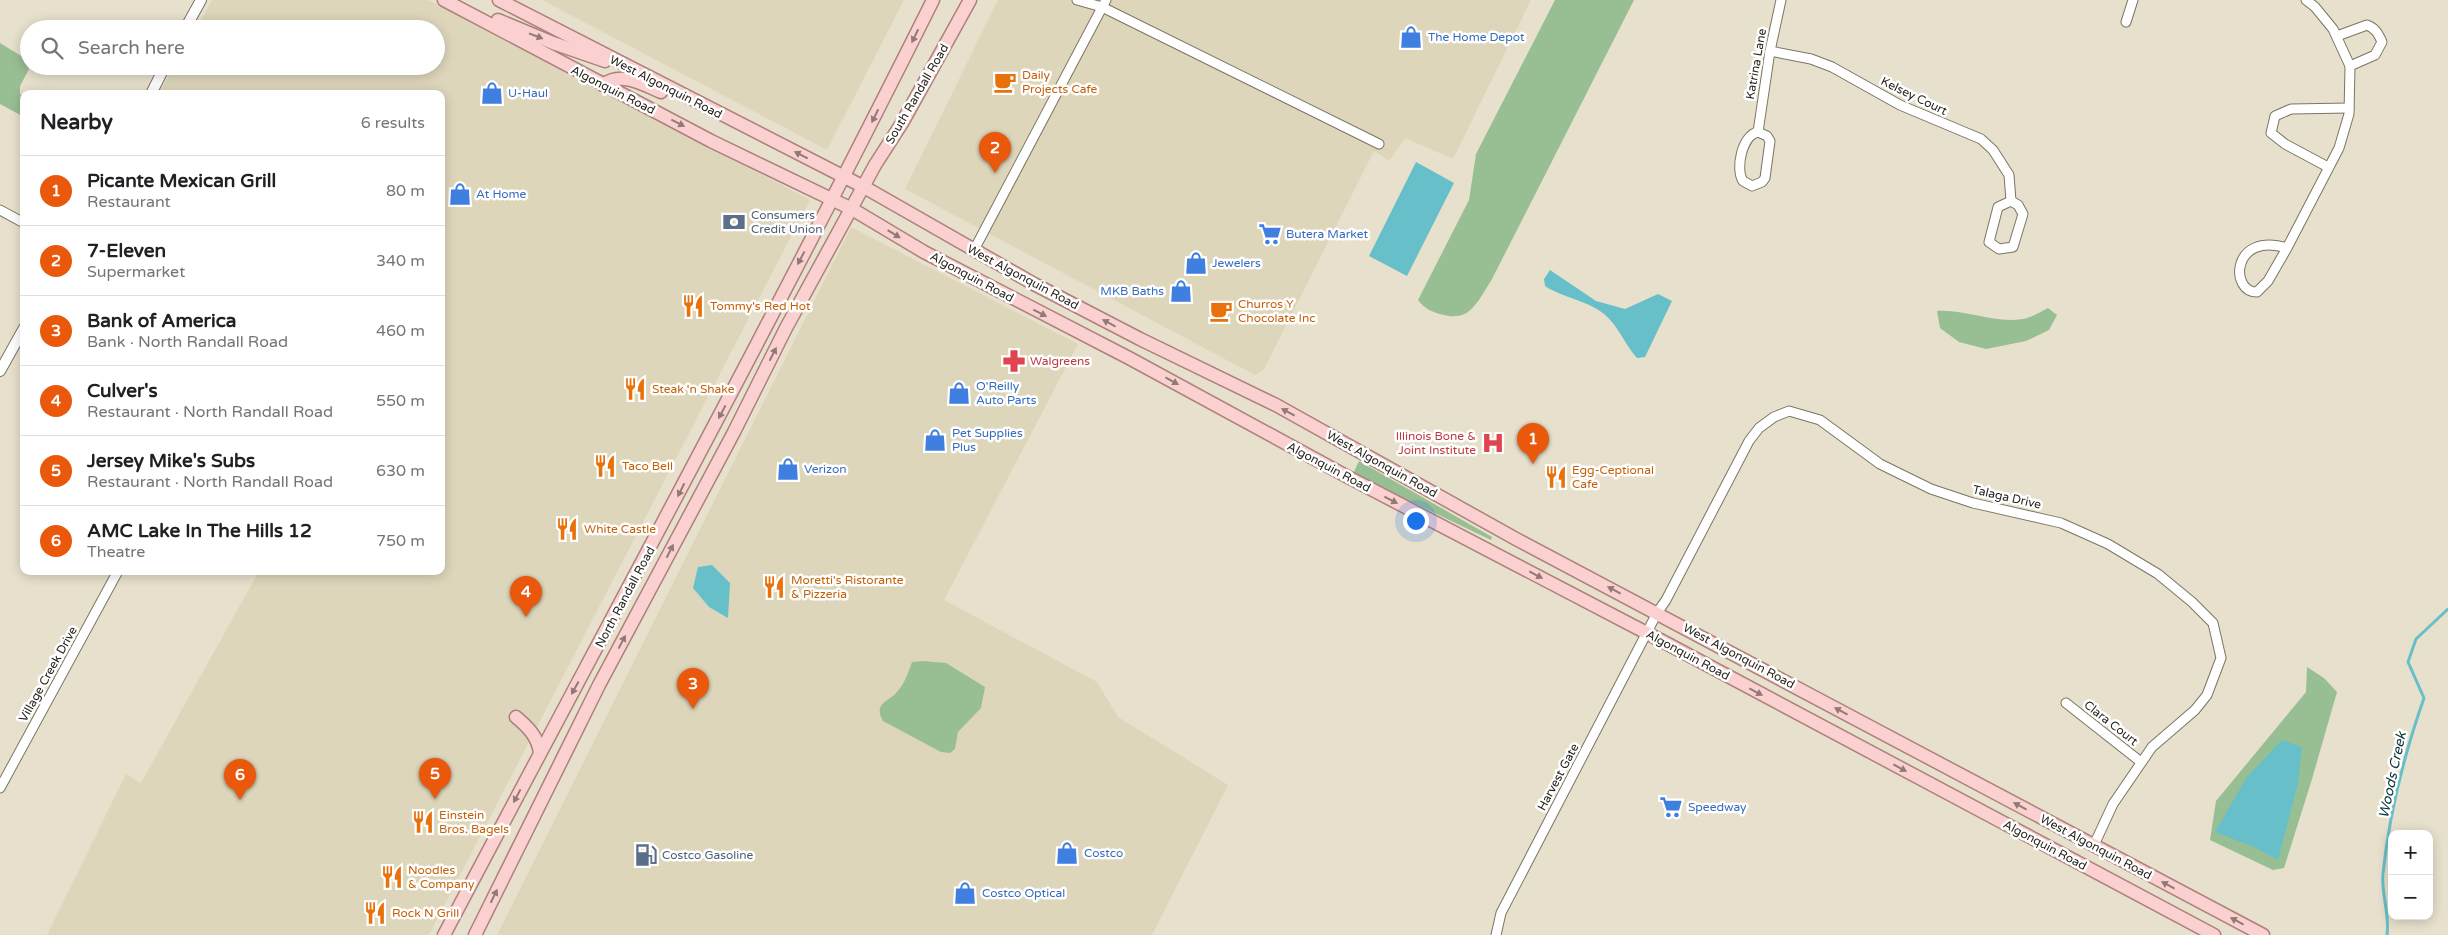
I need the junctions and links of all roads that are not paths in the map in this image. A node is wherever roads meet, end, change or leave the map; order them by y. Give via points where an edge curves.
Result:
1 (201, 0) edge
2 (444, 0) edge
3 (499, 0) edge
4 (933, 0) edge
5 (970, 0) edge
6 (1077, 0) edge
7 (1095, 0) edge
8 (1781, 0) edge
9 (2133, 0) edge
10 (2306, 0) edge
11 (1104, 4) edge
12 (475, 16) junction
13 (190, 20) edge
14 (2126, 22) dead end
15 (2336, 36) junction
16 (1770, 51) junction
17 (618, 62) junction
18 (2350, 66) junction
19 (160, 75) edge
20 (603, 85) junction
21 (152, 90) edge
22 (2349, 108) junction
23 (720, 115) junction
24 (1758, 132) junction
25 (1379, 144) dead end
26 (2328, 167) junction
27 (844, 177) junction
28 (864, 187) junction
29 (832, 200) junction
30 (2011, 201) junction
31 (852, 209) junction
32 (0, 210) edge
33 (20, 221) edge
34 (2287, 248) junction
35 (974, 250) junction
36 (20, 335) edge
37 (0, 371) edge
38 (116, 575) edge
39 (1657, 613) junction
40 (1646, 633) junction
41 (2066, 703) dead end
42 (516, 716) dead end
43 (540, 753) junction
44 (2141, 762) junction
45 (0, 788) edge
46 (2094, 846) junction
47 (444, 935) edge
48 (475, 935) edge
49 (1496, 935) edge
50 (2214, 935) edge
51 (2263, 935) edge

1 - 13 street
2 - 12 main road, Algonquin Road
3 - 17 main road, West Algonquin Road
4 -> 27 main road, South Randall Road
5 - 28 main road, South Randall Road
6 - 11 street
7 - 11 street
8 - 16 street, Katrina Lane
9 - 14 street
10 - 15 street
11 - 25 street
11 - 35 street
12 -> 17 main road via 489,15 516,29 589,56
12 - 20 main road, Algonquin Road
15 - 18 street
15 - 18 street via 2366,25 2379,35 2382,42 2375,55
16 - 24 street, Katrina Lane
16 - 30 street, Kelsey Court via 1832,67 1900,105 1981,139 1993,150 2009,175
17 - 23 main road, West Algonquin Road
18 - 22 street
19 - 21 street
20 - 23 main road via 612,78 623,78
20 -> 29 main road, Algonquin Road
22 - 26 street via 2344,131
22 - 26 street via 2292,109 2275,116 2271,132 2285,144
27 -> 23 main road, West Algonquin Road
24 - 24 street via 1745,140 1739,172 1742,181 1752,186 1765,178 1770,141
26 - 34 street
27 - 28 main road, West Algonquin Road
27 - 29 main road, North Randall Road
28 - 31 main road, North Randall Road
28 - 35 main road, West Algonquin Road
29 - 31 main road, Algonquin Road
29 -> 43 main road, North Randall Road
30 - 30 street, Kelsey Court via 2023,214 2013,248 1999,249 1989,242 1998,207
31 -> 40 main road, Algonquin Road via 924,252
48 -> 31 main road, North Randall Road via 600,686 786,328
32 - 33 street
34 - 34 street via 2264,287 2252,292 2244,286 2240,269 2252,248 2268,244
39 -> 35 main road, West Algonquin Road via 1516,539 1276,405 1140,339
36 - 37 street
38 - 45 street, Village Creek Drive
39 - 40 street, Talaga Drive
39 - 44 street, Talaga Drive via 1759,428 1790,411 1820,420 1880,464 1931,489 1973,503 2061,523 2102,541 2158,574 2213,623 2222,658 2207,696 2152,747
46 -> 39 main road, West Algonquin Road
40 - 49 street, Harvest Gate via 1501,913
40 -> 50 main road, Algonquin Road
41 - 44 street, Clara Court
42 - 43 main road via 539,743
43 -> 47 main road, North Randall Road
44 - 46 street, Talaga Drive via 2113,804
51 -> 46 main road, West Algonquin Road

